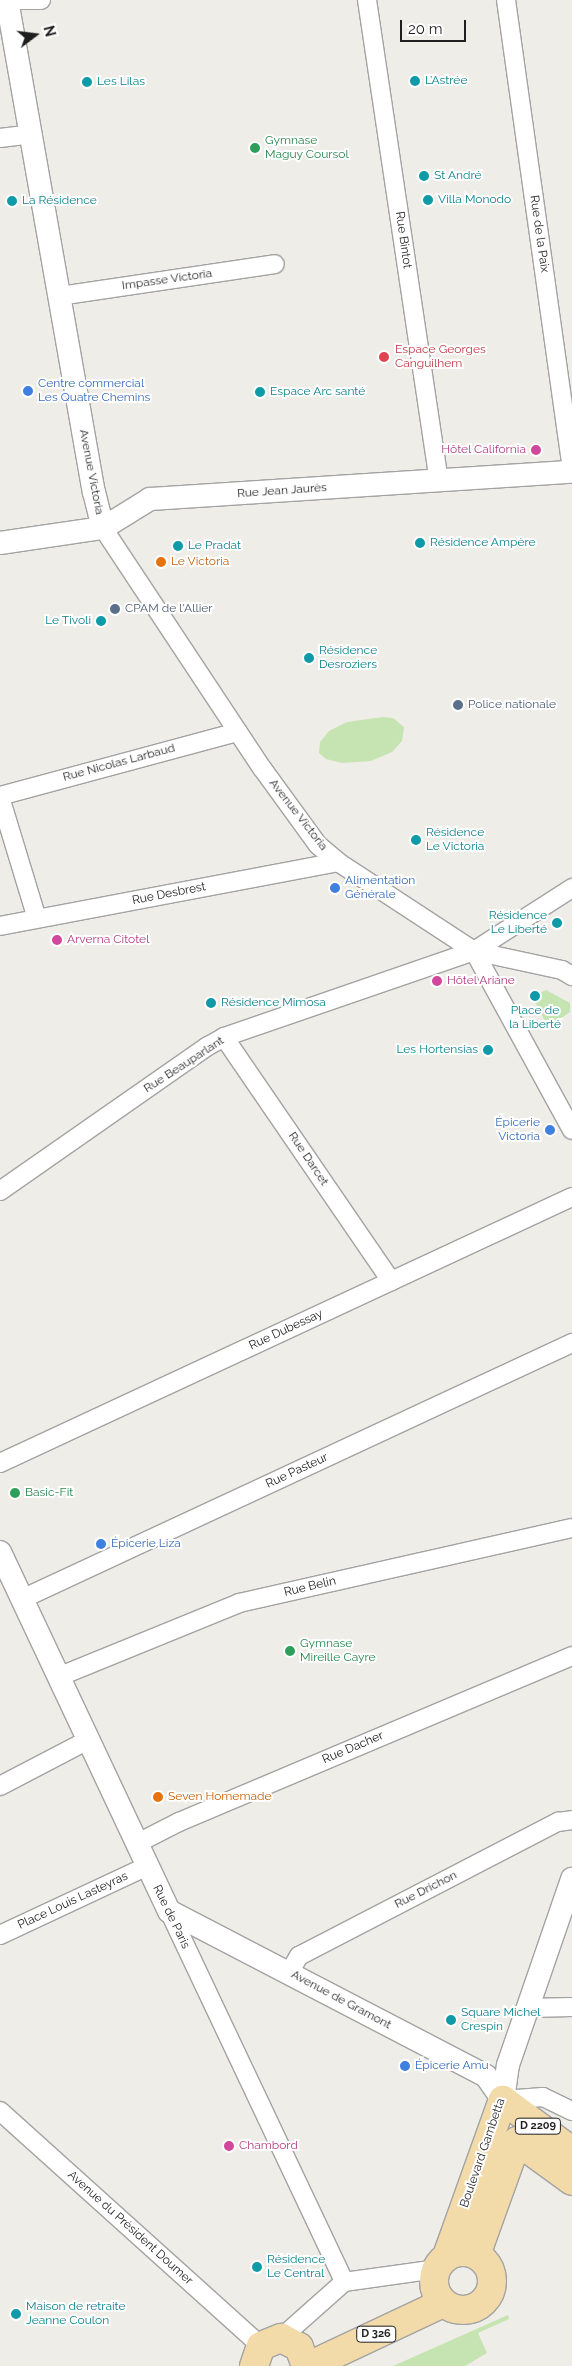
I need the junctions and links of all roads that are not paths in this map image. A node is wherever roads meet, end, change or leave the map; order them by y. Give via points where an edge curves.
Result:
1 (7, 0) edge
2 (17, 0) edge
3 (41, 0) edge
4 (367, 0) edge
5 (506, 0) edge
6 (31, 134) junction
7 (0, 138) edge
8 (275, 264) dead end
9 (59, 296) junction
10 (572, 467) edge
11 (572, 472) edge
12 (440, 480) junction
13 (103, 528) junction
14 (0, 543) edge
15 (238, 732) junction
16 (0, 796) edge
17 (338, 862) junction
18 (572, 888) edge
19 (37, 919) junction
20 (0, 926) edge
21 (474, 951) junction
22 (572, 976) edge
23 (224, 1037) junction
24 (572, 1130) edge
25 (0, 1191) edge
26 (572, 1198) edge
27 (391, 1281) junction
28 (572, 1344) edge
29 (0, 1463) edge
30 (572, 1528) edge
31 (0, 1552) edge
32 (22, 1599) junction
33 (572, 1656) edge
34 (58, 1677) junction
35 (88, 1740) junction
36 (0, 1786) edge
37 (572, 1820) edge
38 (136, 1844) junction
39 (146, 1866) junction
40 (572, 1879) edge
41 (169, 1911) junction
42 (0, 1935) edge
43 (289, 1973) junction
44 (572, 2007) edge
45 (529, 2008) junction
46 (504, 2100) junction
47 (0, 2111) edge
48 (572, 2111) edge
49 (517, 2141) junction
50 (572, 2152) edge
51 (572, 2181) edge
52 (476, 2255) junction
53 (441, 2279) junction
54 (344, 2282) junction
55 (285, 2355) edge

1 - 6 street, Avenue Victoria
2 - 3 street
4 - 12 street, Rue Bintot
5 - 10 street, Rue de la Paix
6 - 7 street
6 - 9 street, Avenue Victoria
8 - 9 street, Impasse Victoria
9 - 13 street, Avenue Victoria via 95,501
11 - 12 street, Rue Jean Jaurès
12 - 13 street, Rue Jean Jaurès via 150,499
13 - 14 street, Rue Jean Jaurès
13 - 15 street, Avenue Victoria
15 - 16 street, Rue Nicolas Larbaud
15 - 17 street, Avenue Victoria via 318,845
16 - 19 street
17 - 19 street, Rue Desbrest
17 - 21 street, Avenue Victoria
18 - 21 street
19 - 20 street, Rue Desbrest
21 - 22 street via 562,970
21 - 23 street, Rue Beauparlant
21 - 24 street
23 - 25 street, Rue Beauparlant
23 - 27 street, Rue Darcet
26 - 27 street, Rue Dubessay
27 - 29 street, Rue Dubessay
28 - 32 street, Rue Pasteur
30 - 34 street, Rue Belin via 239,1603
31 - 32 street, Rue de Paris
32 - 34 street, Rue de Paris
33 - 38 street, Rue Dacher via 179,1822
34 - 35 street, Rue de Paris
35 - 36 street
35 - 38 street, Rue de Paris
37 - 43 street, Rue Drichon via 558,1822 299,1956
38 - 39 street, Rue de Paris
39 - 41 street, Rue de Paris
39 - 42 street, Place Louis Lasteyras
40 - 45 street, Boulevard Gambetta
41 - 43 street, Avenue de Gramont
41 - 54 street, Rue de Paris
43 - 46 street, Avenue de Gramont via 486,2076
44 - 45 street
45 - 46 street, Boulevard Gambetta via 508,2064
46 - 48 street via 544,2097
46 - 49 main road
46 - 50 main road, Avenue de Gramont / D 2209
46 - 53 main road, Boulevard Gambetta
47 - 55 street, Avenue du Président Doumer
49 - 51 main road, D 2209
49 - 52 main road
52 - 53 main road via 462,2252
52 - 53 main road via 489,2270 491,2287 482,2302 466,2310
53 - 54 street
53 - 55 main road, D 326
54 - 55 street

